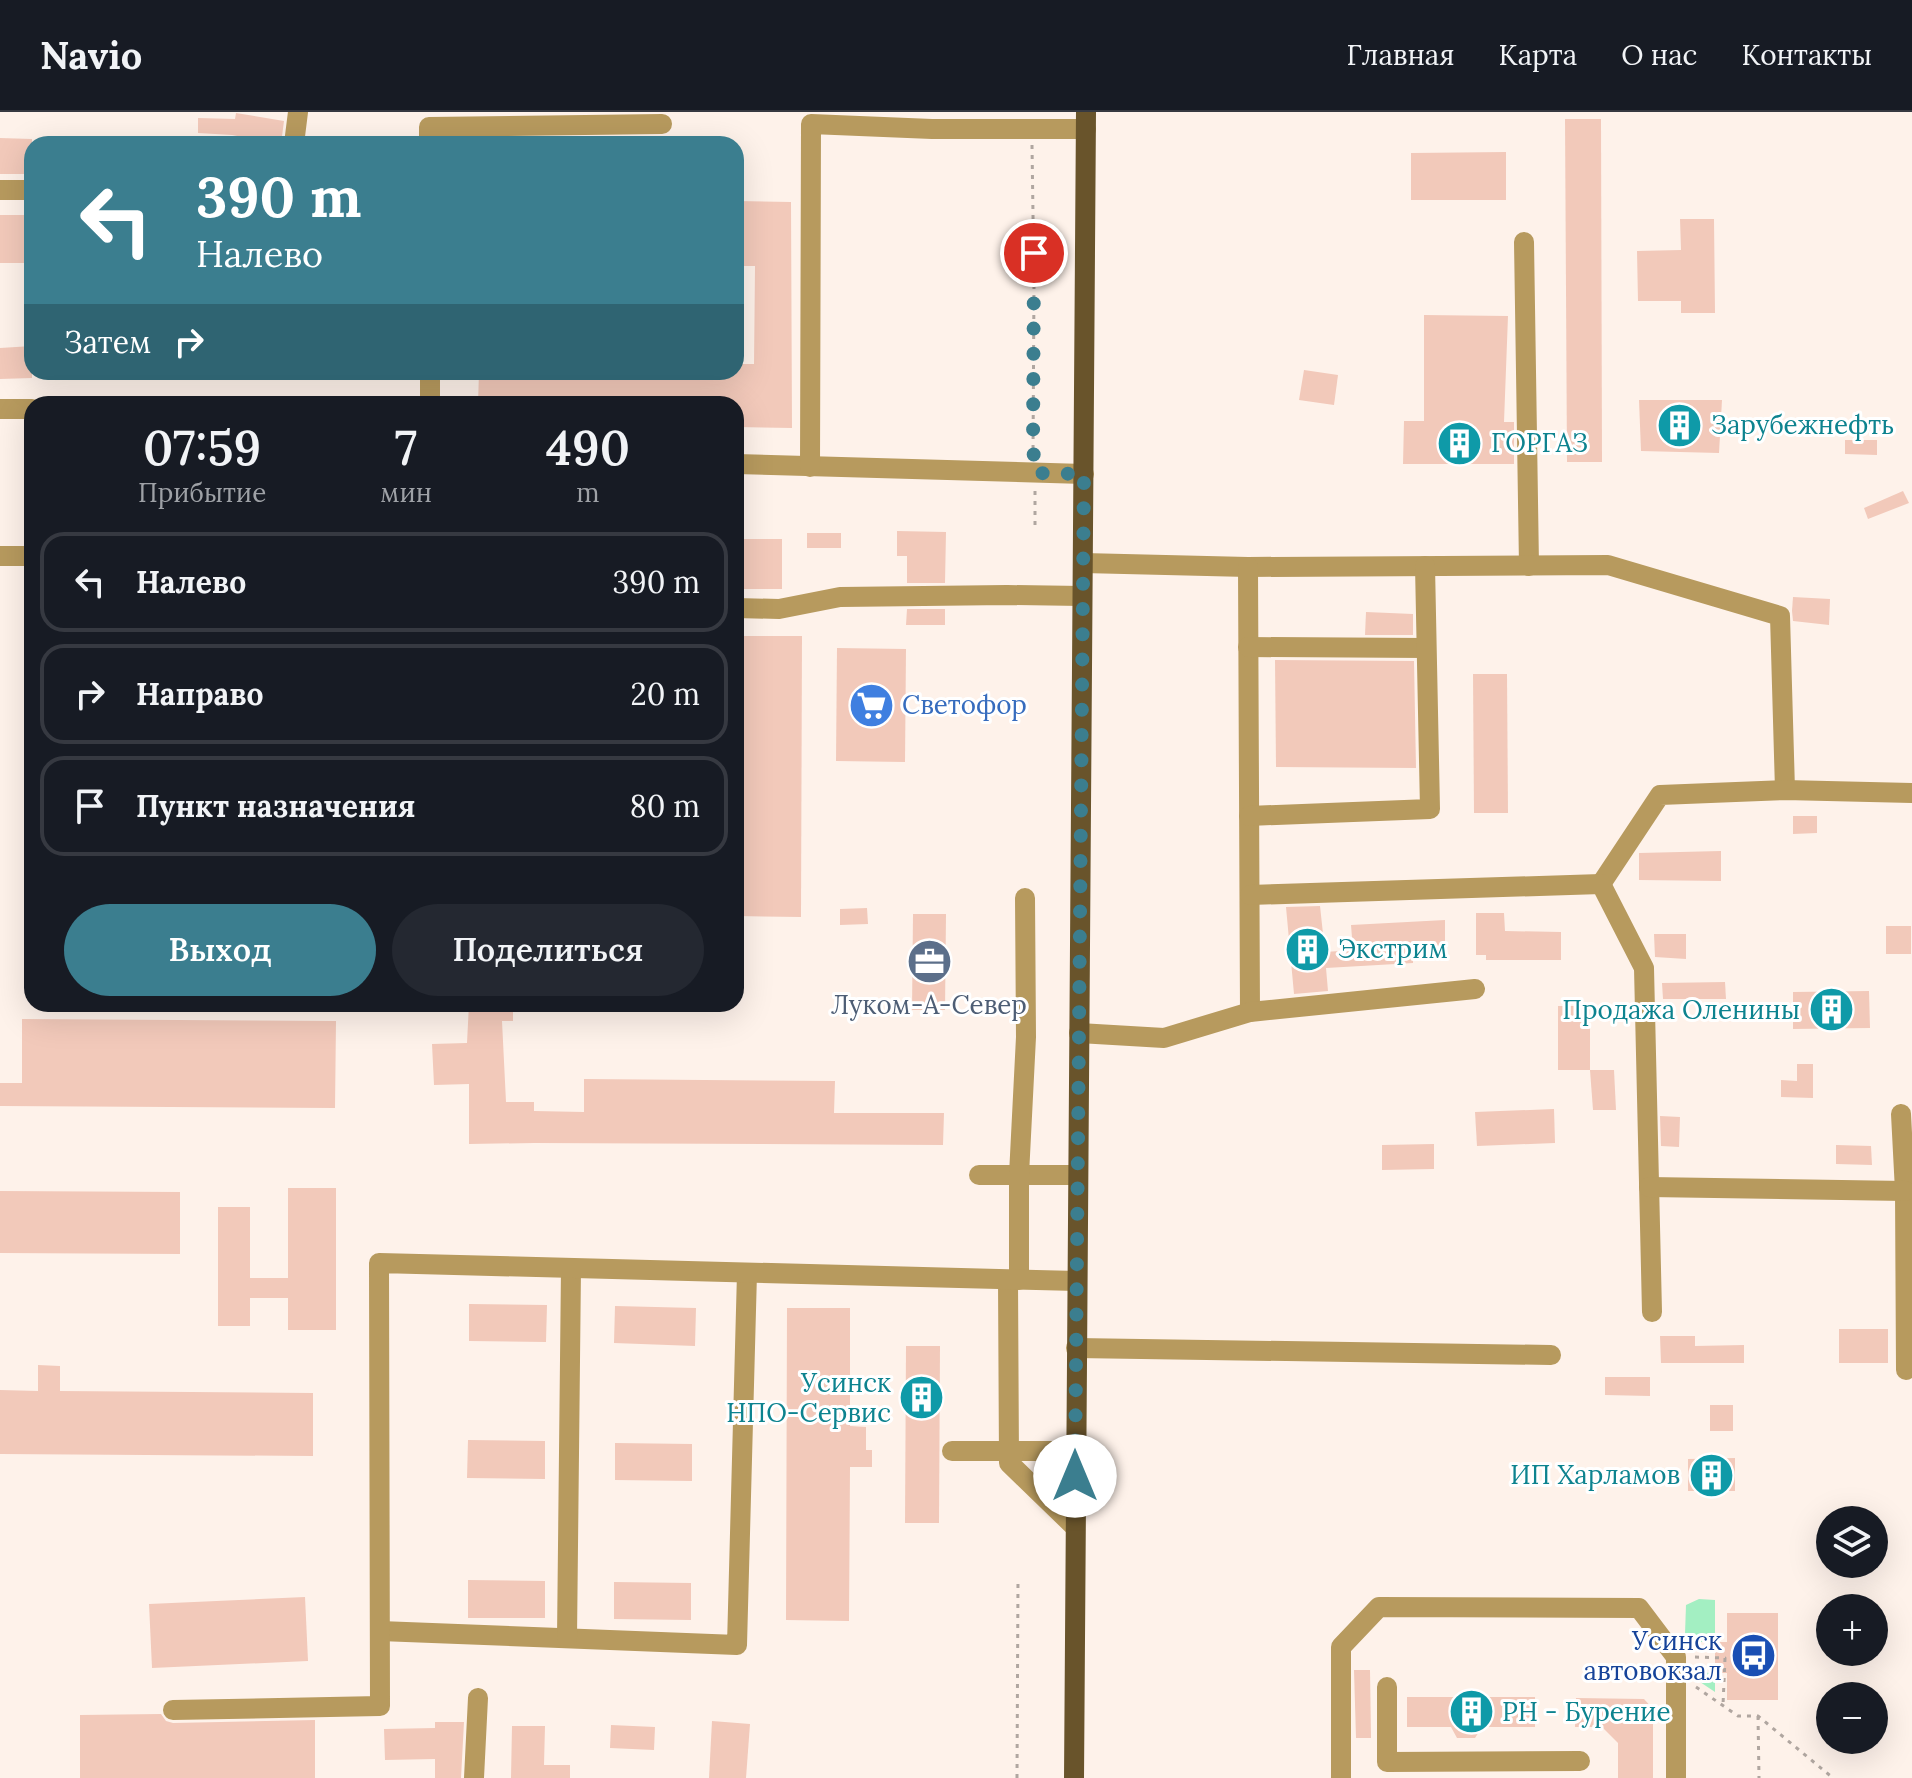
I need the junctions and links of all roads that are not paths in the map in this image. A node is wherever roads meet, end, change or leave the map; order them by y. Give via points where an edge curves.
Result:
1 (298, 112) edge
2 (1086, 120) edge
3 (662, 124) dead end
4 (295, 136) edge
5 (429, 136) edge
6 (0, 190) edge
7 (24, 190) edge
8 (1524, 242) dead end
9 (0, 409) edge
10 (24, 409) edge
11 (744, 464) edge
12 (810, 467) junction
13 (1084, 474) junction
14 (0, 556) edge
15 (24, 556) edge
16 (1083, 563) junction
17 (1425, 566) junction
18 (1529, 566) junction
19 (1248, 567) junction
20 (1082, 596) junction
21 (744, 608) edge
22 (1248, 647) junction
23 (1426, 648) junction
24 (1785, 790) junction
25 (1912, 793) edge
26 (1249, 816) junction
27 (1601, 884) junction
28 (1250, 895) junction
29 (1025, 898) dead end
30 (1475, 989) dead end
31 (1250, 1012) junction
32 (1079, 1033) junction
33 (1901, 1114) dead end
34 (979, 1175) dead end
35 (1019, 1175) junction
36 (1078, 1175) junction
37 (1649, 1187) junction
38 (1905, 1191) junction
39 (571, 1268) junction
40 (747, 1273) junction
41 (1013, 1280) junction
42 (1077, 1281) junction
43 (1652, 1312) dead end
44 (1076, 1348) junction
45 (1551, 1355) dead end
46 (1906, 1370) dead end
47 (952, 1451) dead end
48 (1076, 1451) junction
49 (1009, 1452) junction
50 (1075, 1527) junction
51 (380, 1631) junction
52 (567, 1638) junction
53 (1387, 1687) dead end
54 (478, 1698) dead end
55 (173, 1710) dead end
56 (1580, 1761) dead end
57 (1509, 1770) edge
58 (474, 1778) edge
59 (1074, 1778) edge
60 (1341, 1778) edge
61 (1676, 1778) edge

1 - 4 street
2 - 12 street via 1032,129 811,124
2 - 13 main road
3 - 5 street via 429,127
6 - 7 street
8 - 18 street
9 - 10 street
11 - 12 street
12 - 13 street
13 - 16 main road
14 - 15 street
16 - 19 street
16 - 20 main road
17 - 18 street
17 - 19 street
17 - 23 street
18 - 24 street via 1608,565 1780,616
19 - 22 street
20 - 21 street via 840,597 779,609
20 - 32 main road
22 - 23 street
22 - 26 street
23 - 26 street via 1430,809
24 - 25 street
24 - 27 street via 1660,795
26 - 28 street
27 - 28 street
27 - 37 street via 1644,968
28 - 31 street
29 - 35 street via 1026,1037
30 - 31 street
31 - 32 street via 1164,1038
32 - 36 main road
33 - 38 street
34 - 35 street
35 - 36 street
35 - 41 street
36 - 42 main road
37 - 38 street
37 - 43 street
38 - 46 street
39 - 40 street
39 - 51 street via 379,1263
39 - 52 street
40 - 41 street
40 - 52 street via 737,1645
41 - 42 street
41 - 49 street
42 - 44 main road
44 - 45 street
44 - 48 main road
47 - 49 street
48 - 49 street
48 - 50 main road
49 - 50 street via 1009,1463
50 - 59 main road
51 - 52 street
51 - 55 street via 380,1706
53 - 57 street via 1387,1762
54 - 58 street
56 - 57 street
60 - 61 street via 1341,1647 1379,1607 1639,1608 1676,1665

